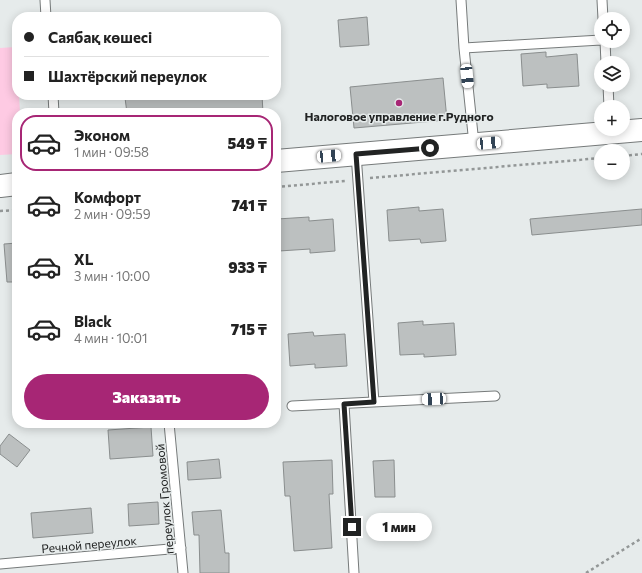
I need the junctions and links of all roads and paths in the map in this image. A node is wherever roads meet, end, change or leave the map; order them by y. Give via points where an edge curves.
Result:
1 (45, 0) edge
2 (462, 0) edge
3 (602, 0) edge
4 (46, 12) edge
5 (603, 12) edge
6 (594, 40) edge
7 (464, 48) junction
8 (630, 130) edge
9 (642, 130) edge
10 (594, 133) edge
11 (474, 144) junction
12 (356, 154) junction
13 (642, 154) edge
14 (630, 155) edge
15 (594, 159) edge
16 (281, 161) edge
17 (358, 179) junction
18 (12, 185) edge
19 (0, 186) edge
20 (281, 187) edge
21 (12, 210) edge
22 (0, 211) edge
23 (495, 396) dead end
24 (374, 402) junction
25 (344, 404) junction
26 (292, 406) dead end
27 (169, 428) edge
28 (642, 538) edge
29 (181, 548) junction
30 (0, 564) edge
31 (183, 573) edge
32 (354, 573) edge
33 (586, 573) edge

1 - 4 lane
2 - 7 lane
3 - 5 lane
6 - 7 lane
7 - 11 lane
8 - 9 street
10 - 11 street
11 - 12 street
12 - 16 street
12 - 17 lane
13 - 14 path
15 - 17 path
17 - 20 path
17 - 24 lane
18 - 19 street
21 - 22 path
23 - 24 lane
24 - 25 lane
25 - 26 lane
25 - 32 lane
27 - 29 lane, переулок Громовой
28 - 33 path
29 - 30 lane, Речной переулок
29 - 31 lane, переулок Громовой

